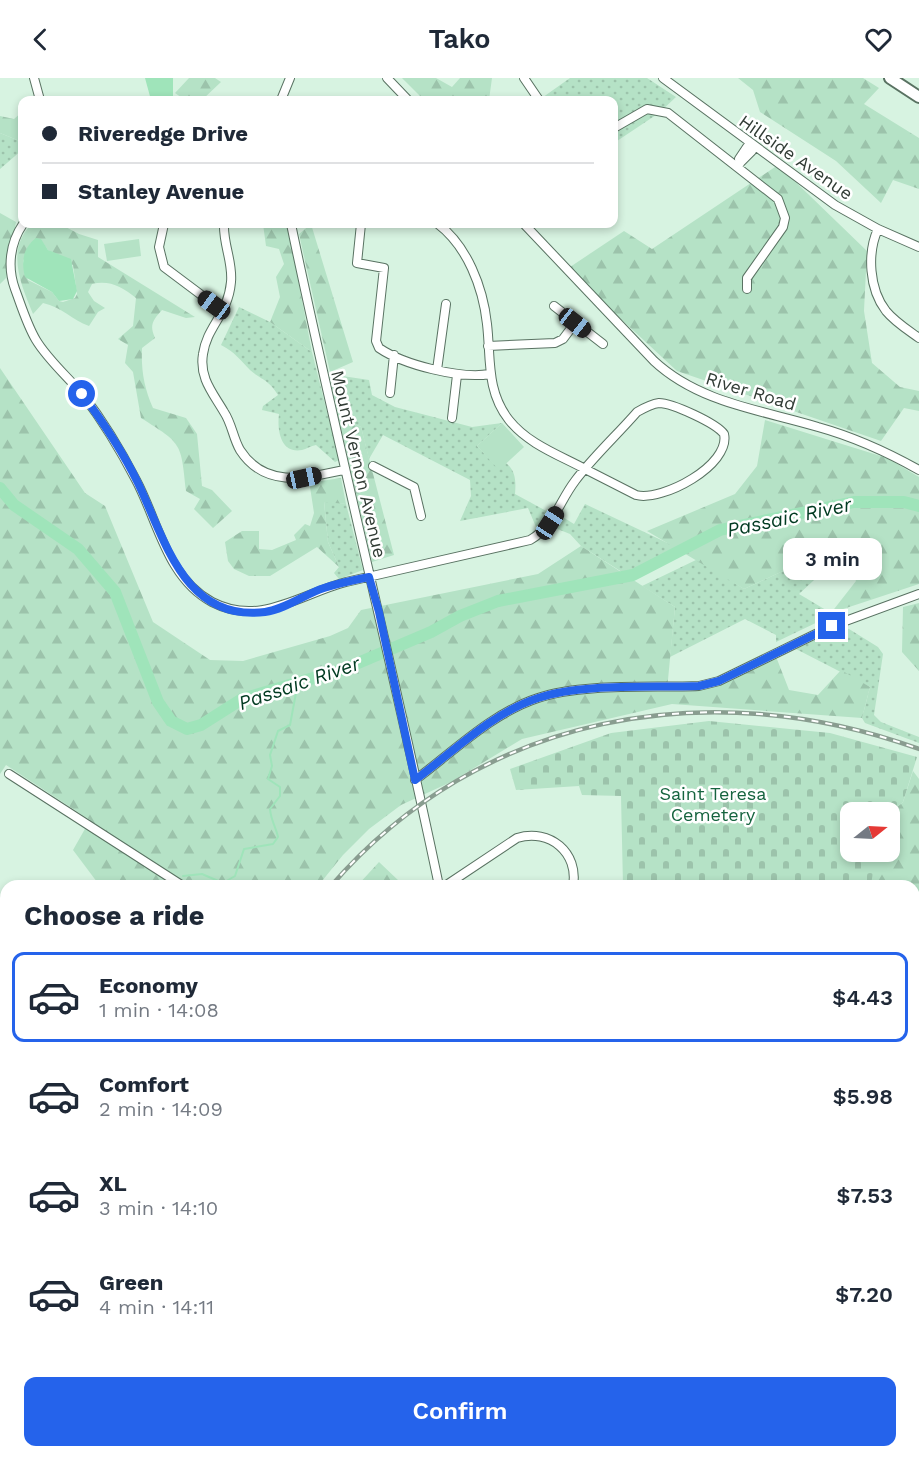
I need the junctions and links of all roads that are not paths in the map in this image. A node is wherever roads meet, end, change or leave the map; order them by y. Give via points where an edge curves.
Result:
1 (34, 78) edge
2 (290, 78) edge
3 (387, 78) edge
4 (524, 78) edge
5 (663, 78) edge
6 (890, 78) edge
7 (39, 96) edge
8 (283, 96) edge
9 (404, 96) edge
10 (535, 96) edge
11 (919, 96) edge
12 (618, 125) edge
13 (751, 146) junction
14 (738, 165) junction
15 (21, 228) edge
16 (163, 228) edge
17 (224, 228) edge
18 (292, 228) edge
19 (361, 228) edge
20 (442, 228) edge
21 (528, 228) edge
22 (878, 229) junction
23 (919, 247) edge
24 (747, 289) dead end
25 (446, 304) dead end
26 (554, 306) dead end
27 (225, 312) junction
28 (575, 323) junction
29 (919, 338) edge
30 (603, 344) dead end
31 (488, 346) junction
32 (394, 355) junction
33 (437, 370) junction
34 (490, 374) junction
35 (457, 375) junction
36 (390, 393) dead end
37 (452, 418) dead end
38 (374, 466) dead end
39 (585, 469) junction
40 (344, 470) junction
41 (919, 470) edge
42 (421, 516) dead end
43 (369, 577) junction
44 (919, 594) edge
45 (9, 774) dead end
46 (415, 780) junction
47 (174, 880) edge
48 (438, 880) edge
49 (454, 880) edge
50 (573, 880) edge

1 - 7 street
2 - 8 street
3 - 9 street
4 - 10 street
5 - 13 street, Hillside Avenue
6 - 11 main road
12 - 14 street via 638,112 656,109 668,113
13 - 14 street
13 - 22 street, Hillside Avenue via 835,205
14 - 24 street via 778,199 784,218 776,238 747,278
15 - 43 street via 14,242 10,268 35,338 109,432 137,480 173,562 190,584 212,602 255,612 274,609 325,587
16 - 27 street via 159,247 164,267
17 - 27 street via 231,279
18 - 40 street, Mount Vernon Avenue
19 - 32 street via 357,263 384,268 377,345
20 - 31 street via 456,241 472,272 484,309
21 - 41 street, River Road via 654,361 678,381 713,397 858,440
22 - 23 street, Hillside Avenue
22 - 29 street via 871,248 876,291 891,316
25 - 33 street
26 - 28 street
27 - 40 street via 205,344 203,373 208,389 229,420 240,450 261,469 287,480
28 - 30 street
28 - 31 street via 563,339 555,342
31 - 34 street
32 - 33 street
32 - 36 street
33 - 35 street
34 - 35 street
34 - 39 street via 501,408 518,429
35 - 37 street
38 - 42 street via 414,487
39 - 39 street via 636,495 649,496 709,468 723,446 724,434 670,406 656,404 638,412
39 - 43 street via 550,523 530,540
40 - 43 street, Mount Vernon Avenue
43 - 46 street, Mount Vernon Avenue
44 - 46 street via 832,626 709,683 573,692 536,699 489,725
45 - 47 street
46 - 48 street, Mount Vernon Avenue
49 - 50 street via 518,838 537,835 549,838 566,852

